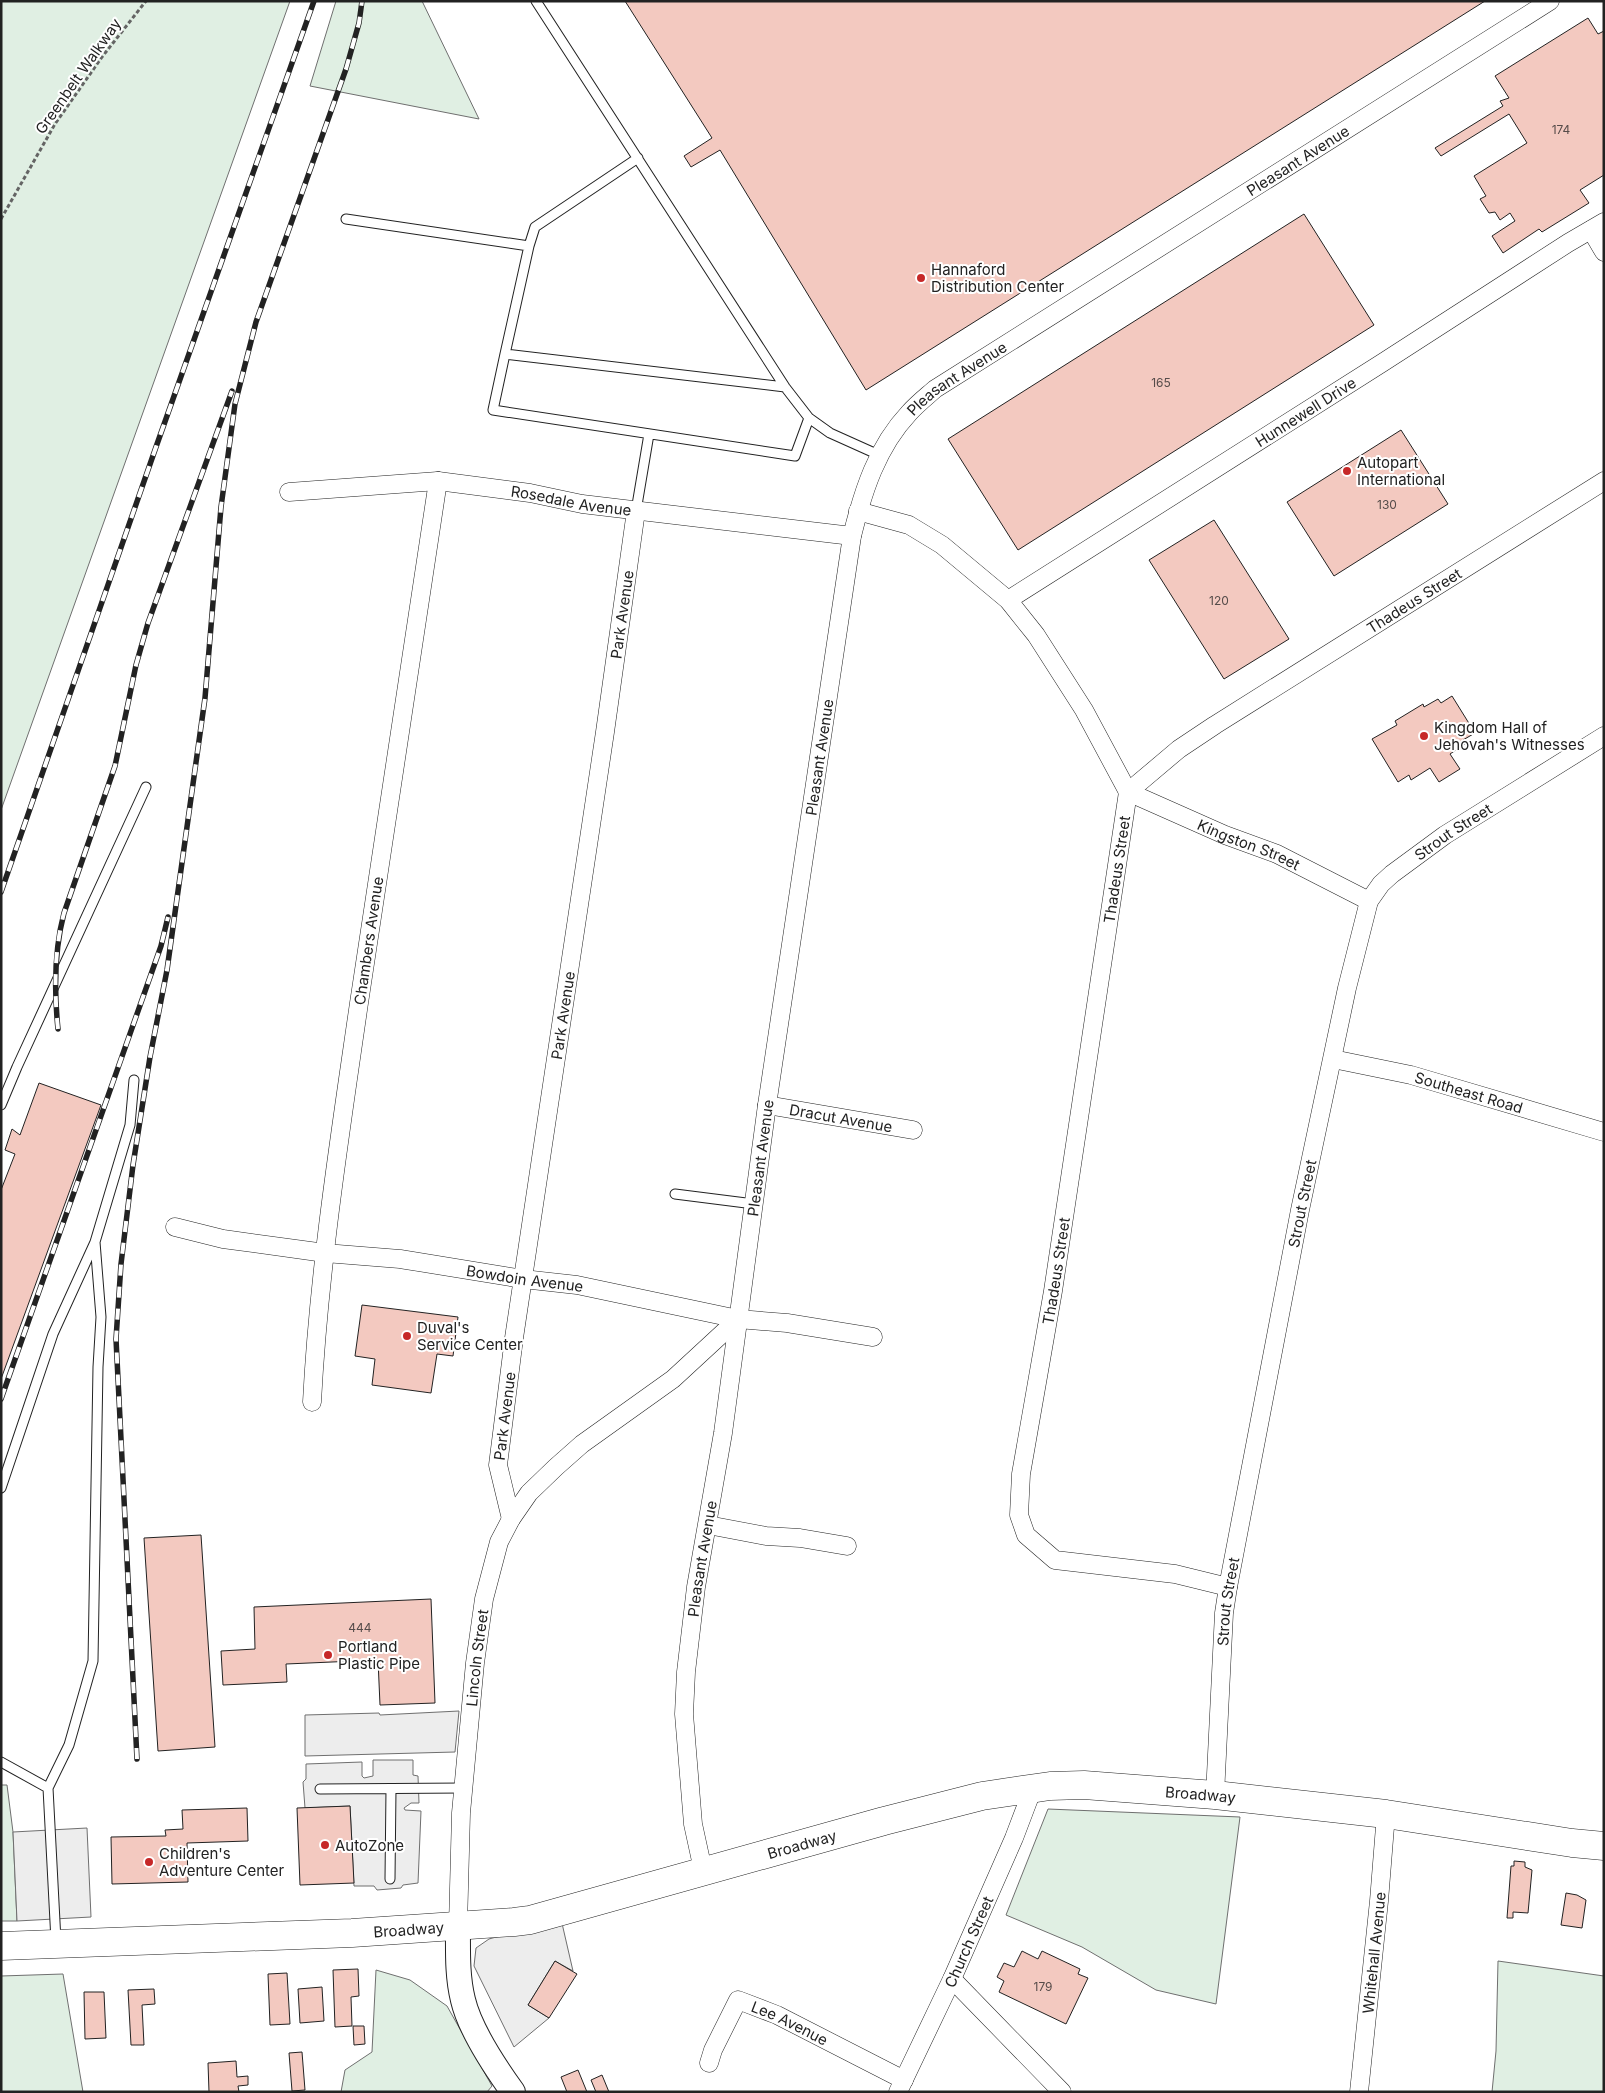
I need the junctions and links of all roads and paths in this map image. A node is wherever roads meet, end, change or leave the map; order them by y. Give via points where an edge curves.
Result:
1 (146, 1) edge
2 (536, 1) edge
3 (1550, 1) edge
4 (638, 158) junction
5 (1, 219) edge
6 (346, 219) dead end
7 (1597, 226) edge
8 (529, 246) junction
9 (1604, 252) edge
10 (505, 354) junction
11 (785, 387) junction
12 (809, 418) junction
13 (649, 434) junction
14 (879, 455) junction
15 (438, 481) junction
16 (1604, 481) edge
17 (289, 492) dead end
18 (636, 511) junction
19 (858, 511) junction
20 (852, 536) junction
21 (1008, 600) junction
22 (1604, 736) edge
23 (146, 787) dead end
24 (1128, 792) junction
25 (1370, 902) junction
26 (1333, 1059) junction
27 (134, 1080) dead end
28 (1, 1105) edge
29 (767, 1105) junction
30 (913, 1130) dead end
31 (1604, 1132) edge
32 (675, 1194) dead end
33 (754, 1204) junction
34 (176, 1227) dead end
35 (95, 1242) junction
36 (325, 1253) junction
37 (523, 1279) junction
38 (738, 1319) junction
39 (873, 1337) dead end
40 (312, 1402) dead end
41 (1, 1488) edge
42 (511, 1519) junction
43 (708, 1525) junction
44 (847, 1546) dead end
45 (1228, 1587) junction
46 (1, 1762) edge
47 (48, 1788) junction
48 (464, 1788) junction
49 (1032, 1788) junction
50 (320, 1789) dead end
51 (391, 1789) junction
52 (1214, 1795) junction
53 (1386, 1814) junction
54 (1604, 1846) edge
55 (703, 1870) junction
56 (390, 1879) dead end
57 (458, 1926) junction
58 (56, 1944) junction
59 (1, 1946) edge
60 (952, 1979) junction
61 (709, 2063) dead end
62 (901, 2086) edge
63 (513, 2092) edge
64 (1062, 2092) edge
65 (1359, 2092) edge

1 - 5 path, Greenbelt Walkway via 54,124
2 - 4 lane
3 - 14 street, Pleasant Avenue via 935,389 904,418
4 - 8 lane via 535,227
4 - 11 lane
6 - 8 lane
7 - 9 street
7 - 21 street, Hunnewell Drive
8 - 10 lane
10 - 11 lane
10 - 13 lane via 494,410
11 - 12 lane
12 - 13 lane via 795,456
12 - 14 lane via 830,433
13 - 18 lane
14 - 19 street, Pleasant Avenue via 862,493
15 - 17 street, Rosedale Avenue
15 - 18 street, Rosedale Avenue
15 - 36 street, Chambers Avenue via 393,770
16 - 24 street, Thadeus Street via 1215,725 1179,749
18 - 20 street, Rosedale Avenue
18 - 37 street, Park Avenue
19 - 20 street, Pleasant Avenue
19 - 21 street via 917,530 942,546
20 - 29 street, Pleasant Avenue
21 - 24 street via 1036,636 1084,710
22 - 25 street, Strout Street via 1445,835 1392,874
23 - 28 lane
24 - 25 street, Kingston Street via 1277,854
24 - 45 street, Thadeus Street via 1053,1291 1021,1474 1019,1515 1026,1535 1056,1560 1175,1574
25 - 26 street, Strout Street
26 - 31 street, Southeast Road via 1411,1075
26 - 45 street, Strout Street via 1300,1210
27 - 35 lane via 130,1125
29 - 30 street, Dracut Avenue
29 - 33 street, Pleasant Avenue
32 - 33 lane
33 - 38 street, Pleasant Avenue
34 - 36 street, Bowdoin Avenue via 223,1238
35 - 41 lane via 53,1334
35 - 47 lane via 101,1317 92,1661 69,1745
36 - 37 street, Bowdoin Avenue via 400,1259
36 - 40 street, Chambers Avenue
37 - 38 street, Bowdoin Avenue via 577,1285
37 - 42 street, Park Avenue via 498,1465
38 - 39 street, Bowdoin Avenue via 787,1323
38 - 42 street, Lincoln Street via 673,1379 582,1444 529,1493
38 - 43 street, Pleasant Avenue via 724,1433
42 - 48 street, Lincoln Street via 499,1542 484,1599
43 - 44 street
43 - 55 street, Pleasant Avenue via 696,1587 684,1714 692,1824
45 - 52 street, Strout Street
46 - 47 lane
47 - 58 lane
48 - 51 lane
48 - 57 street, Lincoln Street
49 - 52 main road, Broadway via 1084,1785
49 - 55 main road, Broadway via 982,1796
49 - 60 street, Church Street via 1014,1838
50 - 51 lane
51 - 56 lane
52 - 53 main road, Broadway
53 - 54 main road, Broadway
53 - 65 street, Whitehall Avenue
55 - 57 main road, Broadway via 530,1920
57 - 58 main road, Broadway
57 - 63 main road, Lincoln Street via 463,2002 481,2044
58 - 59 main road, Broadway
60 - 62 street, Church Street
60 - 64 street
61 - 62 street, Lee Avenue via 738,2000 777,2015

